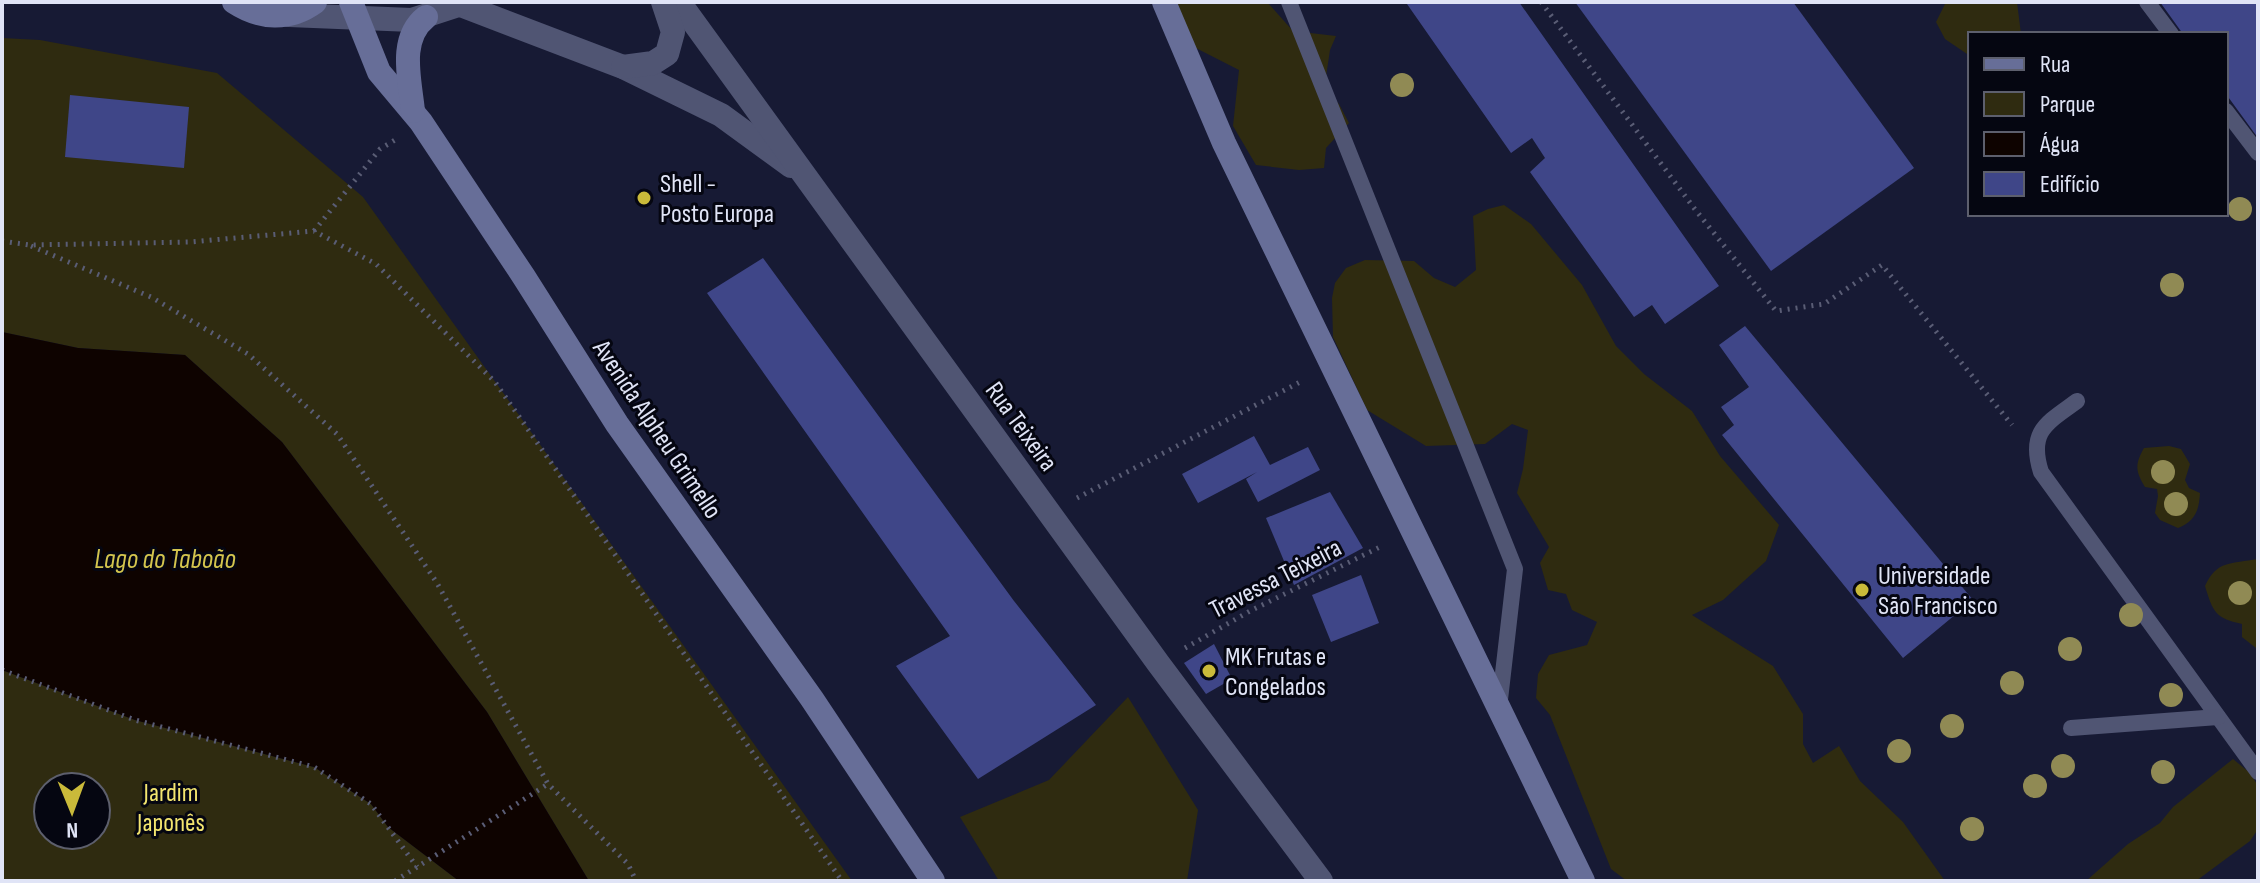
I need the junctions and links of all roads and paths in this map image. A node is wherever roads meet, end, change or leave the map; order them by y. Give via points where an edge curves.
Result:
1 (233, 2) edge
2 (315, 2) edge
3 (663, 2) edge
4 (679, 2) edge
5 (1164, 2) edge
6 (1289, 2) edge
7 (1541, 2) edge
8 (2147, 2) edge
9 (455, 4) edge
10 (354, 11) edge
11 (289, 15) junction
12 (426, 17) junction
13 (2170, 32) edge
14 (623, 67) junction
15 (2228, 114) edge
16 (417, 117) junction
17 (2258, 153) edge
18 (810, 181) junction
19 (314, 231) junction
20 (2, 241) edge
21 (29, 245) junction
22 (1332, 366) junction
23 (2077, 401) dead end
24 (2035, 454) junction
25 (1049, 512) junction
26 (1412, 531) junction
27 (1158, 663) junction
28 (2, 670) edge
29 (1499, 710) junction
30 (2218, 717) junction
31 (2071, 728) dead end
32 (2258, 772) edge
33 (548, 784) junction
34 (417, 867) junction
35 (395, 881) edge
36 (636, 881) edge
37 (842, 881) edge
38 (933, 881) edge
39 (1321, 881) edge
40 (1583, 881) edge

1 - 11 street via 260,15
2 - 11 street
3 - 14 street via 673,32 667,54 653,63
4 - 18 street, Rua Teixeira
5 - 22 street via 1224,143
6 - 29 lane via 1515,569
7 - 24 path via 1776,311 1824,304 1882,265
8 - 13 lane
9 - 12 street
9 - 14 street
10 - 11 street
10 - 12 street via 412,20
10 - 16 street, Avenida Alpheu Grimello via 379,72
12 - 16 street via 409,42
14 - 18 street via 721,115
15 - 17 lane
16 - 19 path via 380,149
16 - 38 street, Avenida Alpheu Grimello via 617,424
18 - 25 street, Rua Teixeira
19 - 21 path via 190,242
19 - 37 path via 376,264 495,382
20 - 21 path
21 - 33 path via 151,297 248,354 337,434 437,583
22 - 25 path
22 - 26 street
23 - 24 lane via 2042,427
24 - 30 lane via 2061,504
25 - 27 street, Rua Teixeira
26 - 27 path, Travessa Teixeira
26 - 29 street
27 - 39 street, Rua Teixeira
28 - 34 path via 135,720 314,767 371,804
29 - 40 street
30 - 31 lane
30 - 32 lane
33 - 34 path
33 - 36 path via 628,864
34 - 35 path

